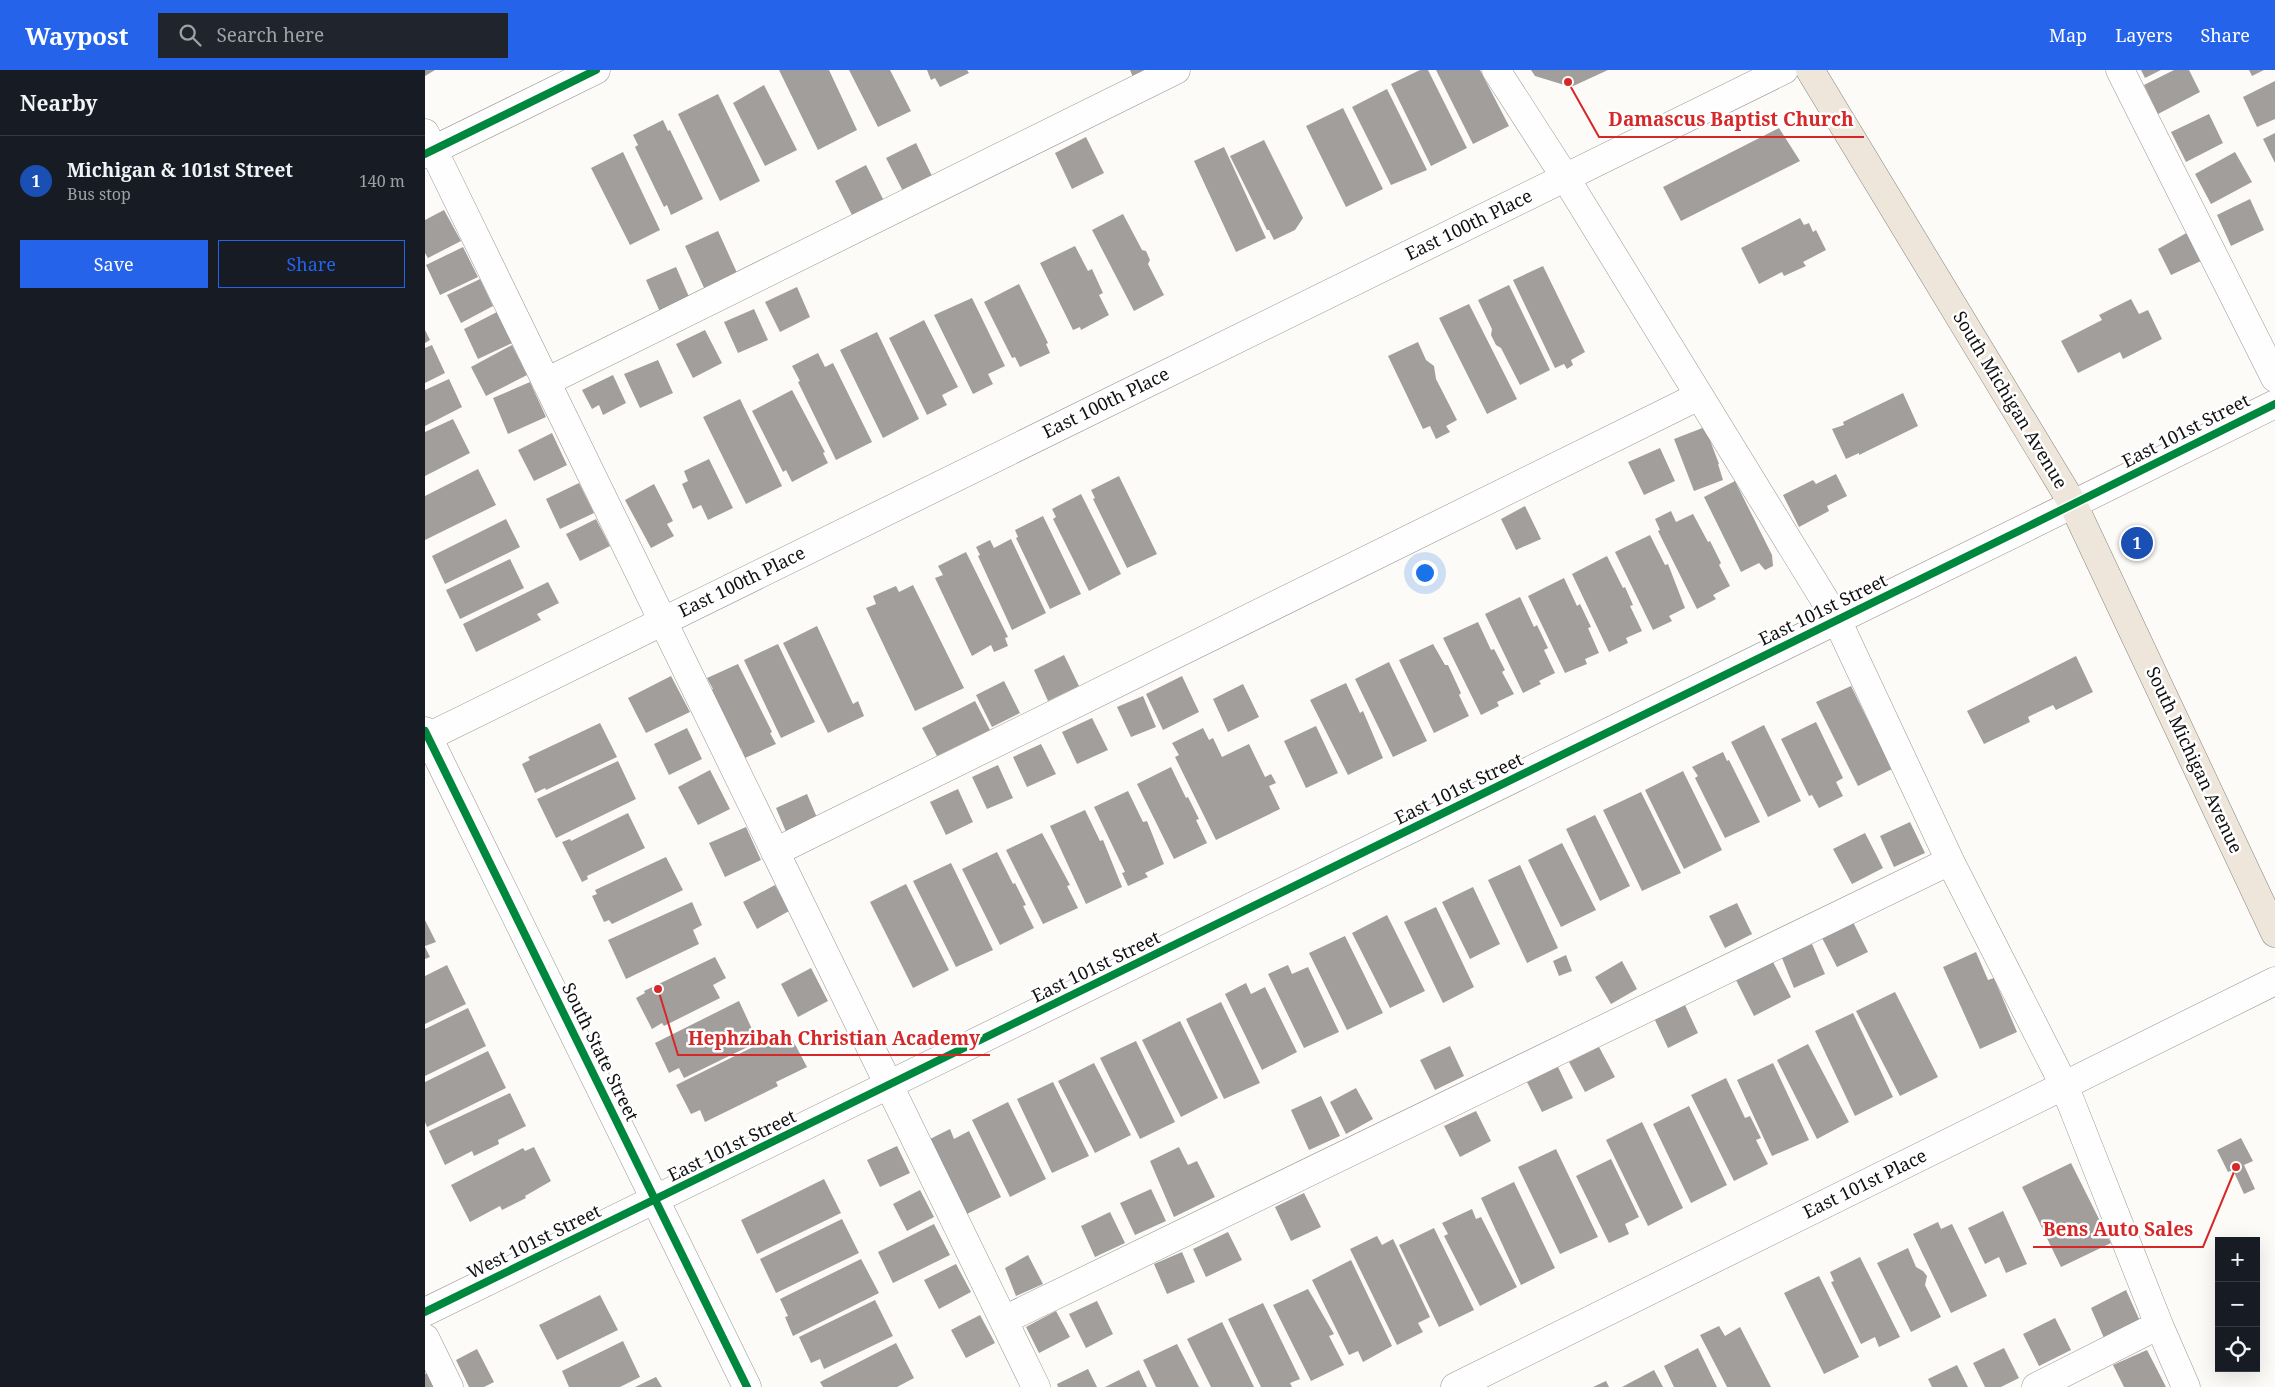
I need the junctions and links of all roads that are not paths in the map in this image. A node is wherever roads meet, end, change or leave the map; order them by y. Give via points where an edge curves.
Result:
1 (596, 70) edge
2 (1177, 70) edge
3 (1496, 70) edge
4 (1784, 70) edge
5 (1810, 70) edge
6 (2119, 70) edge
7 (428, 146) edge
8 (1565, 177) junction
9 (2275, 378) edge
10 (546, 382) junction
11 (1699, 396) junction
12 (2275, 404) edge
13 (2073, 504) junction
14 (1837, 620) junction
15 (663, 621) junction
16 (426, 734) edge
17 (775, 852) junction
18 (1950, 861) junction
19 (2275, 933) edge
20 (2275, 981) edge
21 (2064, 1085) junction
22 (889, 1086) junction
23 (656, 1200) junction
24 (425, 1312) edge
25 (1003, 1320) junction
26 (2159, 1325) junction
27 (425, 1338) edge
28 (449, 1387) edge
29 (747, 1387) edge
30 (1036, 1387) edge
31 (1455, 1387) edge
32 (2036, 1387) edge
33 (2186, 1387) edge

1 - 7 street
2 - 10 street
3 - 8 street
4 - 8 street, East 100th Place
5 - 13 main road, South Michigan Avenue
6 - 9 street
7 - 10 street
8 - 11 street
8 - 15 street, East 100th Place
10 - 15 street
11 - 14 street
11 - 17 street
12 - 13 street, East 101st Street
13 - 14 street, East 101st Street
13 - 19 main road, South Michigan Avenue
14 - 18 street
14 - 22 street, East 101st Street
15 - 16 street, East 100th Place
15 - 17 street
16 - 23 street, South State Street
17 - 22 street
18 - 21 street
18 - 25 street
20 - 21 street, East 101st Place
21 - 26 street
21 - 31 street, East 101st Place
22 - 23 street, East 101st Street
22 - 25 street
23 - 24 street, West 101st Street
23 - 29 street, South State Street
25 - 30 street
26 - 32 street
26 - 33 street
27 - 28 street

